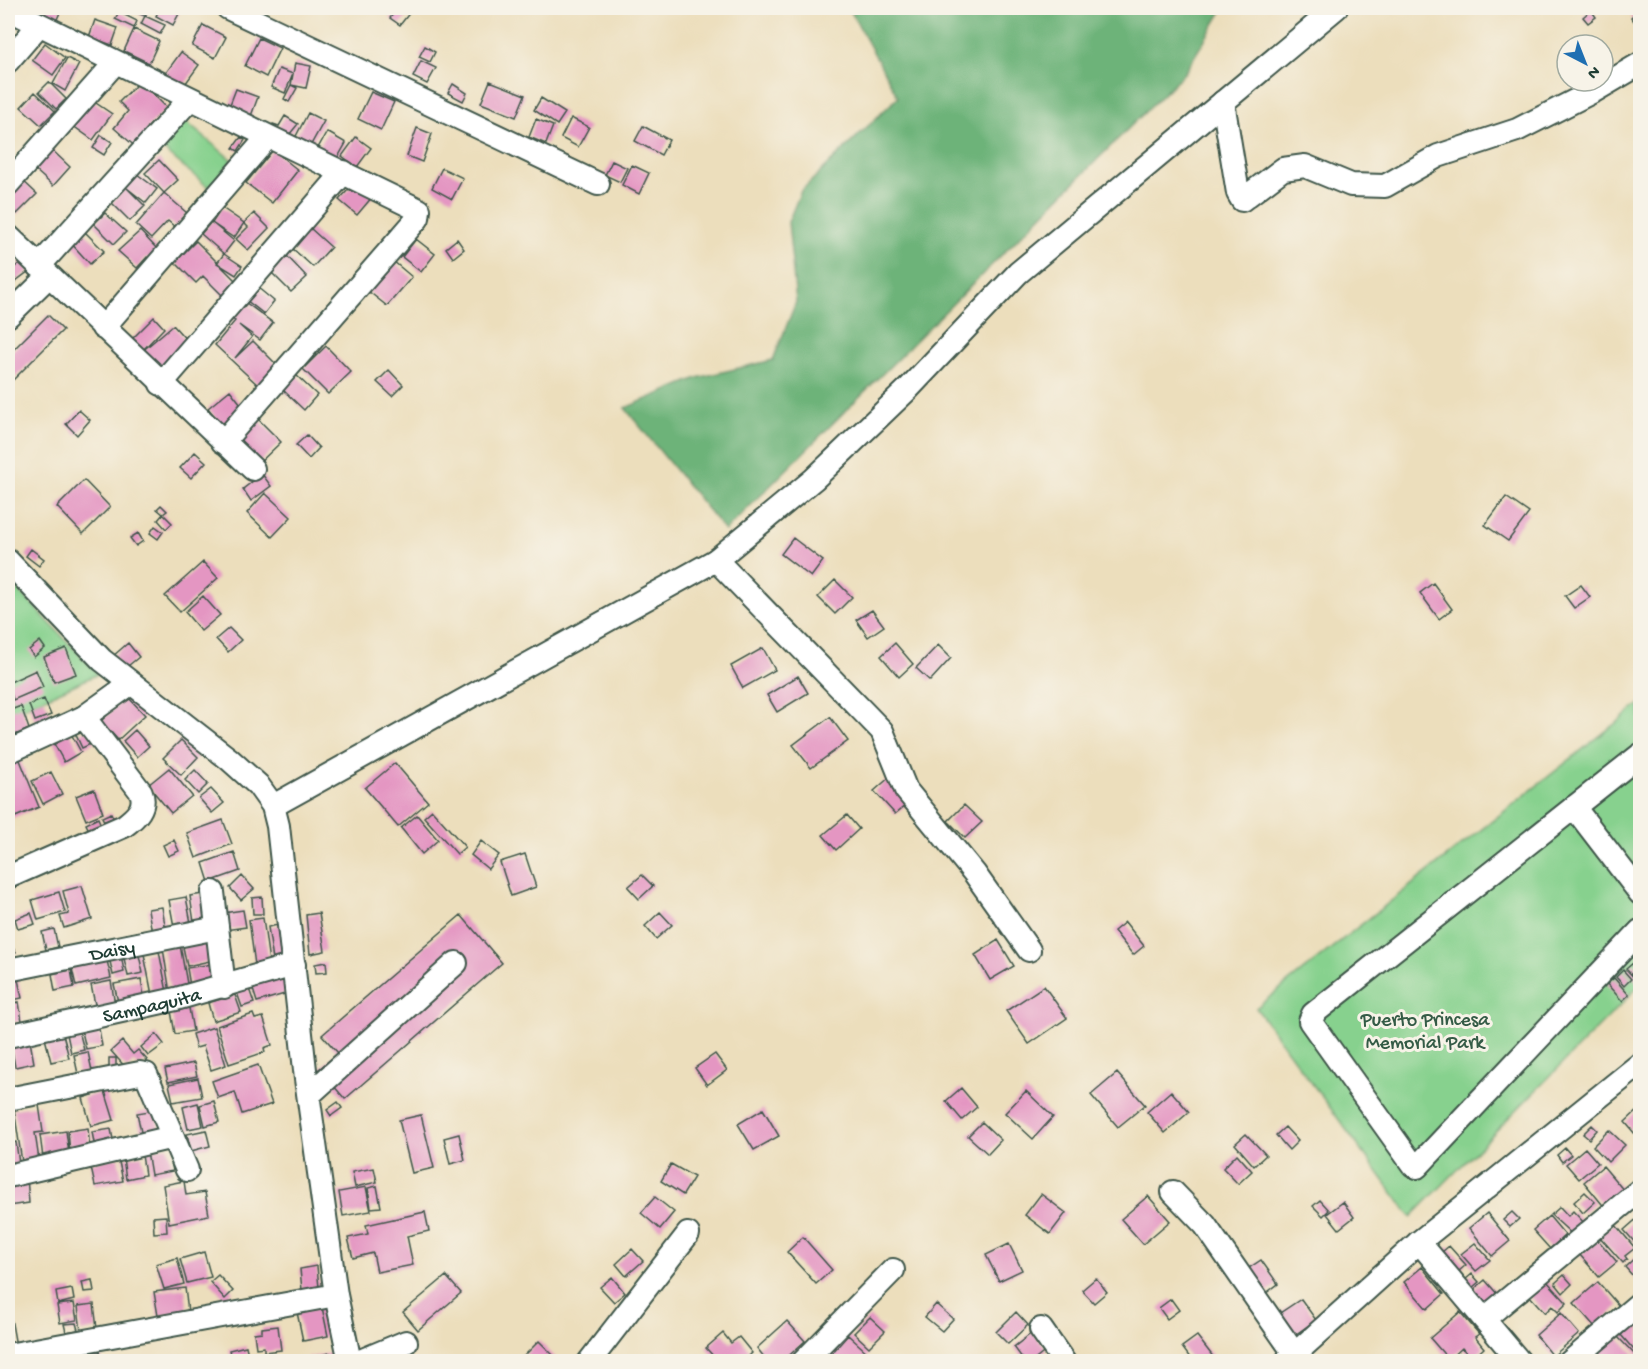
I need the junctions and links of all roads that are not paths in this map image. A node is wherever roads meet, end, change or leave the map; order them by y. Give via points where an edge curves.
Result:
1 (228, 8) edge
2 (1336, 8) edge
3 (8, 9) edge
4 (39, 25) junction
5 (8, 60) edge
6 (115, 63) junction
7 (1641, 64) edge
8 (190, 99) junction
9 (1223, 102) junction
10 (267, 138) junction
11 (344, 172) junction
12 (8, 184) edge
13 (598, 184) dead end
14 (8, 236) edge
15 (44, 271) junction
16 (11, 305) edge
17 (103, 328) junction
18 (161, 384) junction
19 (223, 442) junction
20 (253, 469) dead end
21 (716, 561) junction
22 (8, 563) edge
23 (130, 684) junction
24 (84, 717) junction
25 (8, 752) edge
26 (1641, 755) edge
27 (273, 806) junction
28 (1574, 807) junction
29 (8, 877) edge
30 (213, 892) dead end
31 (1641, 893) edge
32 (217, 928) junction
33 (1641, 931) edge
34 (1029, 950) dead end
35 (456, 963) dead end
36 (294, 965) junction
37 (8, 970) edge
38 (224, 987) junction
39 (8, 1036) edge
40 (1641, 1064) edge
41 (309, 1095) junction
42 (8, 1099) edge
43 (173, 1137) junction
44 (187, 1170) dead end
45 (8, 1176) edge
46 (1641, 1190) edge
47 (1173, 1192) dead end
48 (688, 1234) dead end
49 (1419, 1242) junction
50 (893, 1270) dead end
51 (336, 1295) junction
52 (1641, 1303) edge
53 (1484, 1319) junction
54 (1041, 1329) dead end
55 (406, 1342) dead end
56 (8, 1355) edge
57 (1290, 1358) edge
58 (350, 1362) edge
59 (358, 1362) edge
60 (589, 1362) edge
61 (803, 1362) edge
62 (1064, 1362) edge
63 (1520, 1362) edge
64 (1570, 1362) edge

1 - 13 street
2 - 9 street
3 - 4 street
4 - 5 street
4 - 6 street
6 - 8 street
6 - 12 street
7 - 9 street via 1517,130 1438,156 1385,186 1351,185 1305,166 1283,169 1242,200
8 - 10 street
8 - 15 street
9 - 21 street via 1018,273 909,388 814,480
10 - 11 street
10 - 17 street
11 - 18 street
11 - 19 street via 417,208 419,216
14 - 15 street
15 - 16 street
15 - 17 street
17 - 18 street
18 - 19 street
19 - 20 street
21 - 27 street
21 - 34 street via 882,731 906,790 975,874
22 - 23 street via 67,627
23 - 24 street
23 - 27 street via 229,759 258,785
24 - 25 street
24 - 29 street via 141,792 140,812 124,826
26 - 28 street
27 - 36 street
28 - 31 street
28 - 33 street via 1313,1014 1312,1026 1417,1167
30 - 32 street
32 - 37 street, Daisy
32 - 38 street
35 - 41 street
36 - 38 street, Sampaguita
36 - 41 street
38 - 39 street, Sampaguita
40 - 49 street
41 - 51 street
42 - 43 street via 146,1074
43 - 44 street
43 - 45 street
46 - 53 street
47 - 57 street via 1205,1225
48 - 60 street
49 - 53 street
49 - 57 street
50 - 61 street
51 - 56 street
51 - 58 street
52 - 64 street
53 - 63 street
54 - 62 street
55 - 59 street

